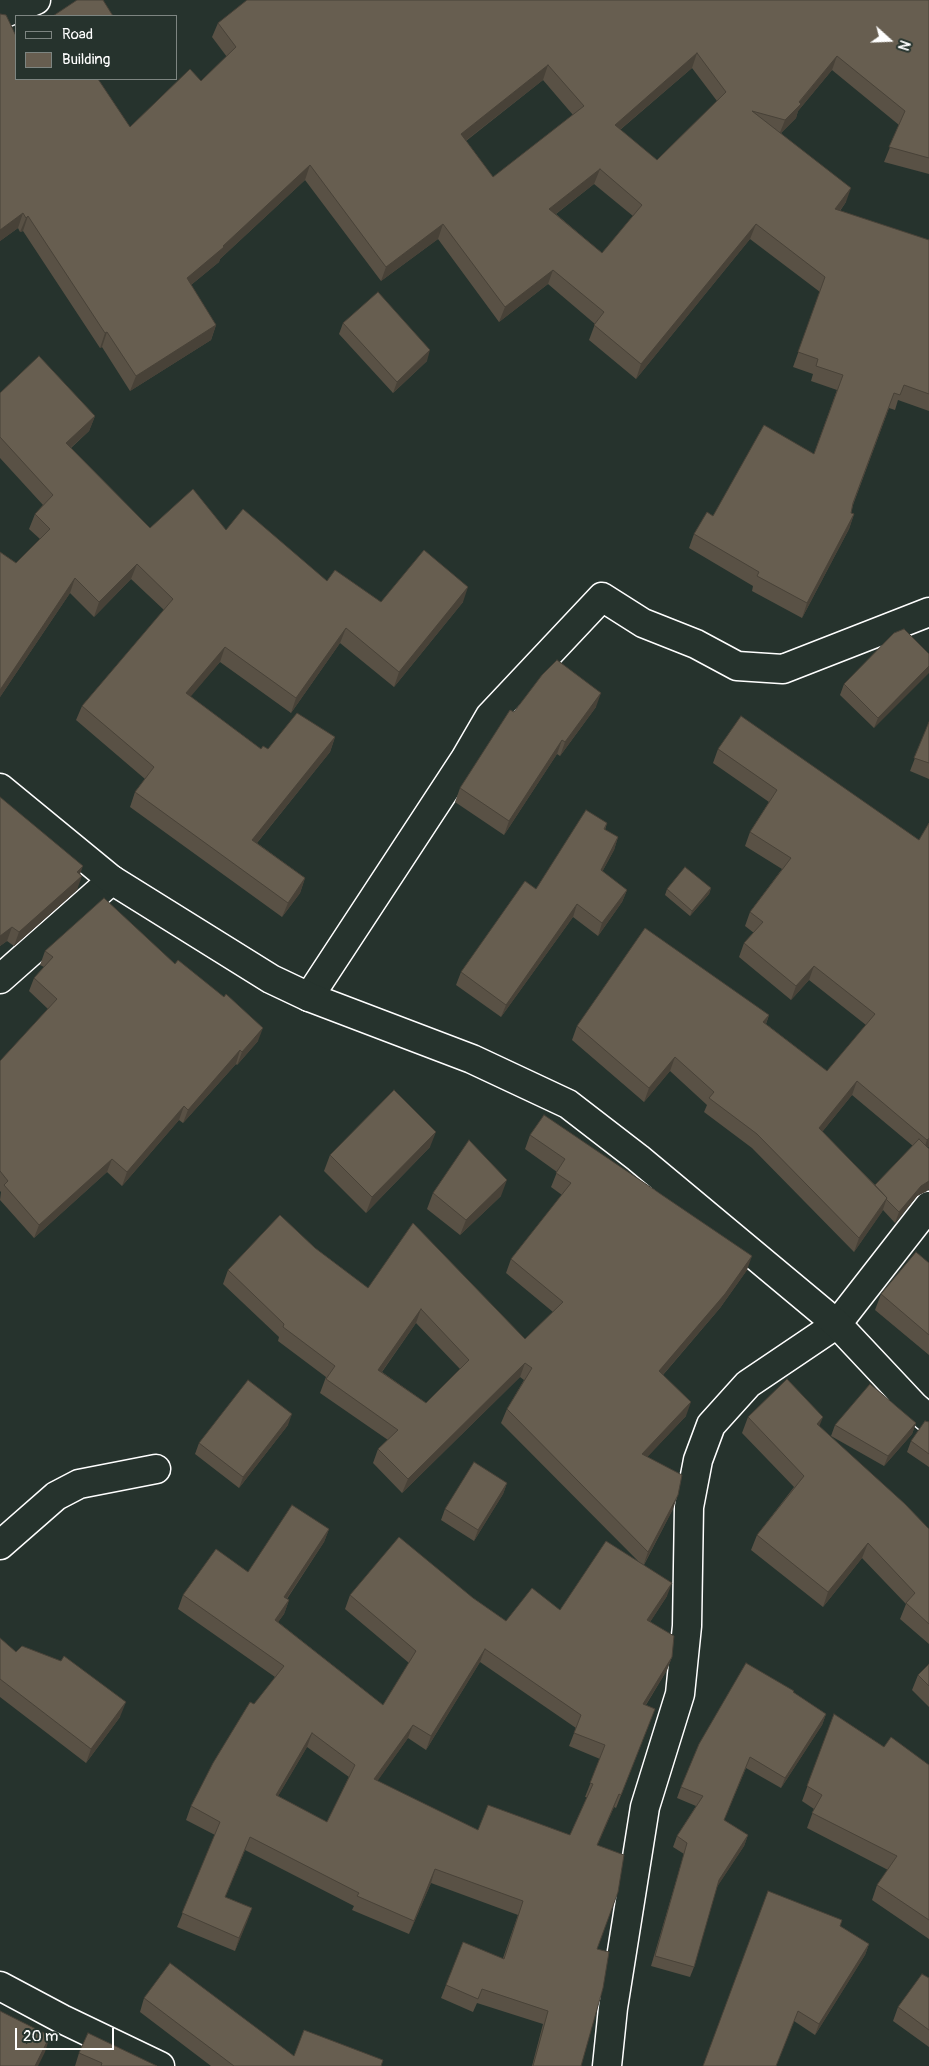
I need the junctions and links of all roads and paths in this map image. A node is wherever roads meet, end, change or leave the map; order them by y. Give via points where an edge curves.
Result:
1 (36, 0) edge
2 (0, 15) edge
3 (929, 612) edge
4 (0, 788) edge
5 (112, 880) junction
6 (0, 979) edge
7 (308, 997) junction
8 (929, 1206) edge
9 (837, 1324) junction
10 (929, 1419) edge
11 (156, 1469) dead end
12 (0, 1545) edge
13 (0, 1986) edge
14 (160, 2066) edge
15 (607, 2066) edge

1 - 2 street
3 - 7 street via 783,669 737,666 696,644 643,622 602,597 490,716
4 - 5 street
5 - 6 street
5 - 7 street via 270,979
7 - 9 street via 472,1059 568,1104 638,1158
8 - 9 street
9 - 10 street
9 - 15 street via 748,1384 711,1425 698,1460 689,1507 688,1626 680,1694 645,1807 612,2008
11 - 12 street via 79,1484 56,1496
13 - 14 street

